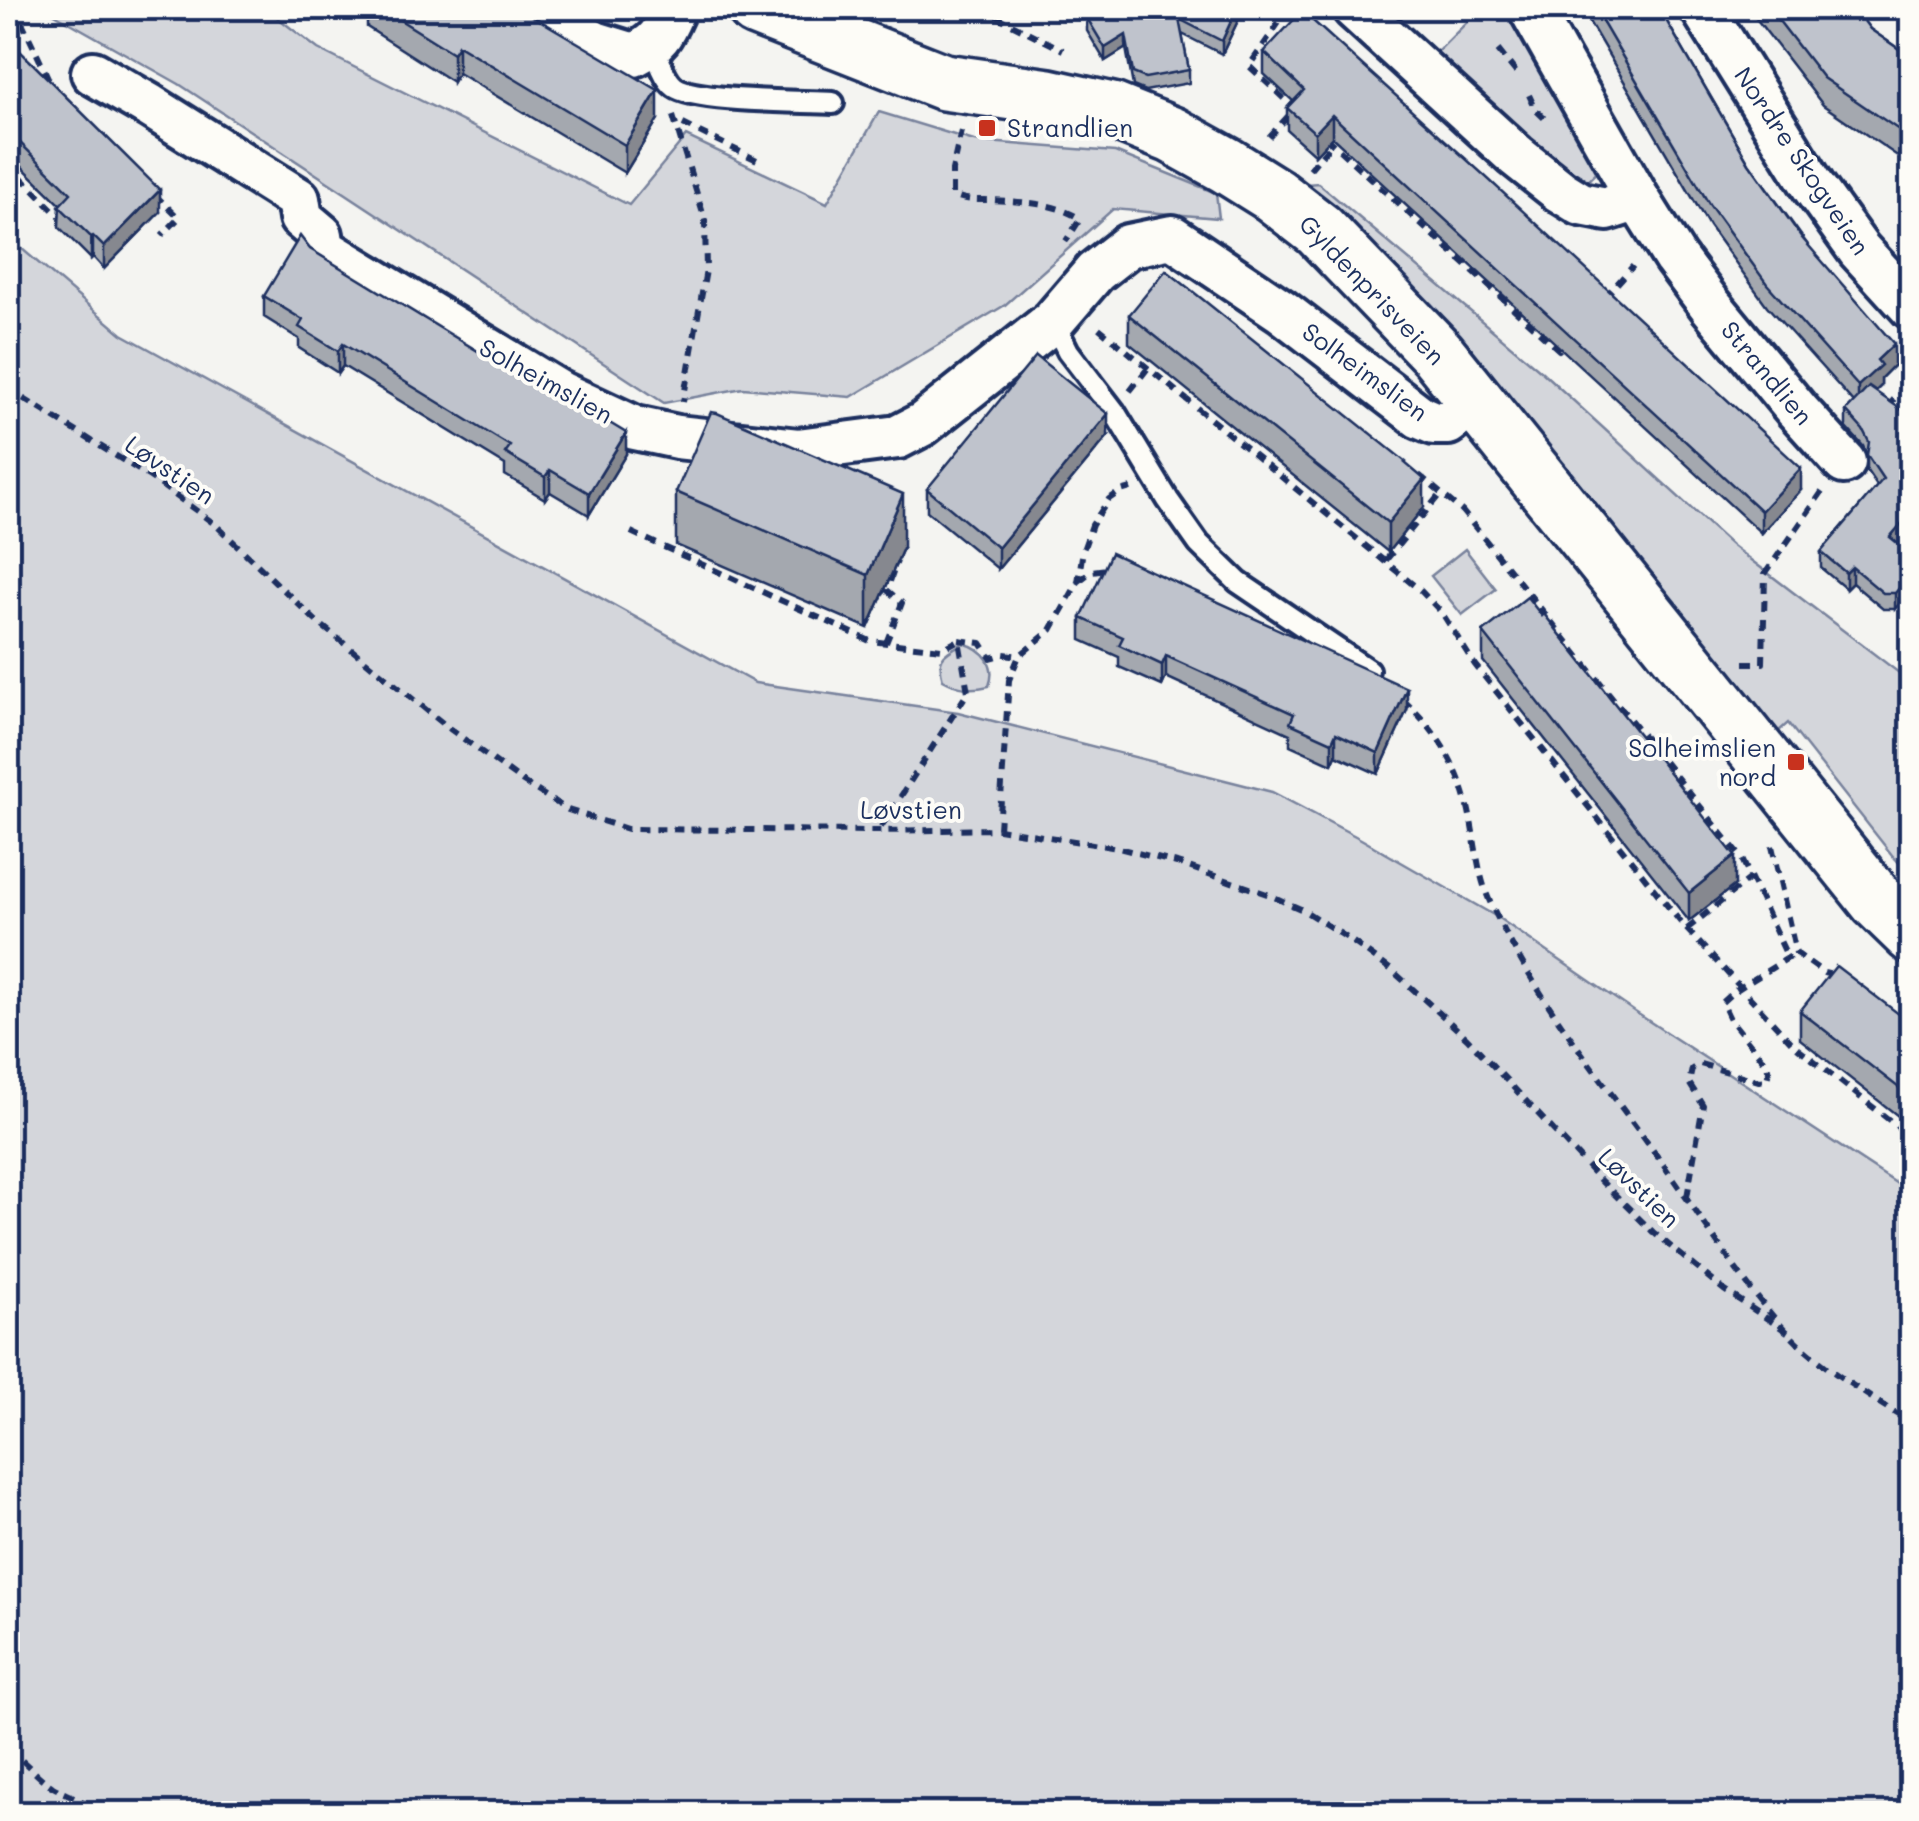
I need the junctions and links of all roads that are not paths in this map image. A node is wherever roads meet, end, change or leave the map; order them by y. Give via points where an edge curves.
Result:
1 (533, 8) edge
2 (674, 8) edge
3 (756, 8) edge
4 (1354, 8) edge
5 (1530, 8) edge
6 (1702, 8) edge
7 (654, 45) junction
8 (93, 73) dead end
9 (833, 103) dead end
10 (1638, 199) junction
11 (1912, 308) edge
12 (1060, 313) junction
13 (1475, 402) junction
14 (1844, 462) road end
15 (1368, 670) edge
16 (1912, 935) edge

1 - 7 street via 595,43 634,55
2 - 7 street
3 - 13 street, Gyldenprisveien via 944,82 1112,111 1172,135 1319,230
4 - 10 street via 1560,192 1607,209
5 - 10 street, Strandlien
6 - 11 street, Nordre Skogveien via 1813,186
7 - 9 lane via 672,86 696,96
8 - 12 street, Solheimslien via 298,199 300,218 321,235 323,249 560,392 635,428 798,450 898,436 923,424
10 - 14 street, Strandlien via 1711,306
12 - 13 street, Solheimslien via 1128,246 1172,237 1420,418 1448,423
12 - 15 lane via 1068,351 1200,544 1238,582
13 - 16 street via 1878,902

